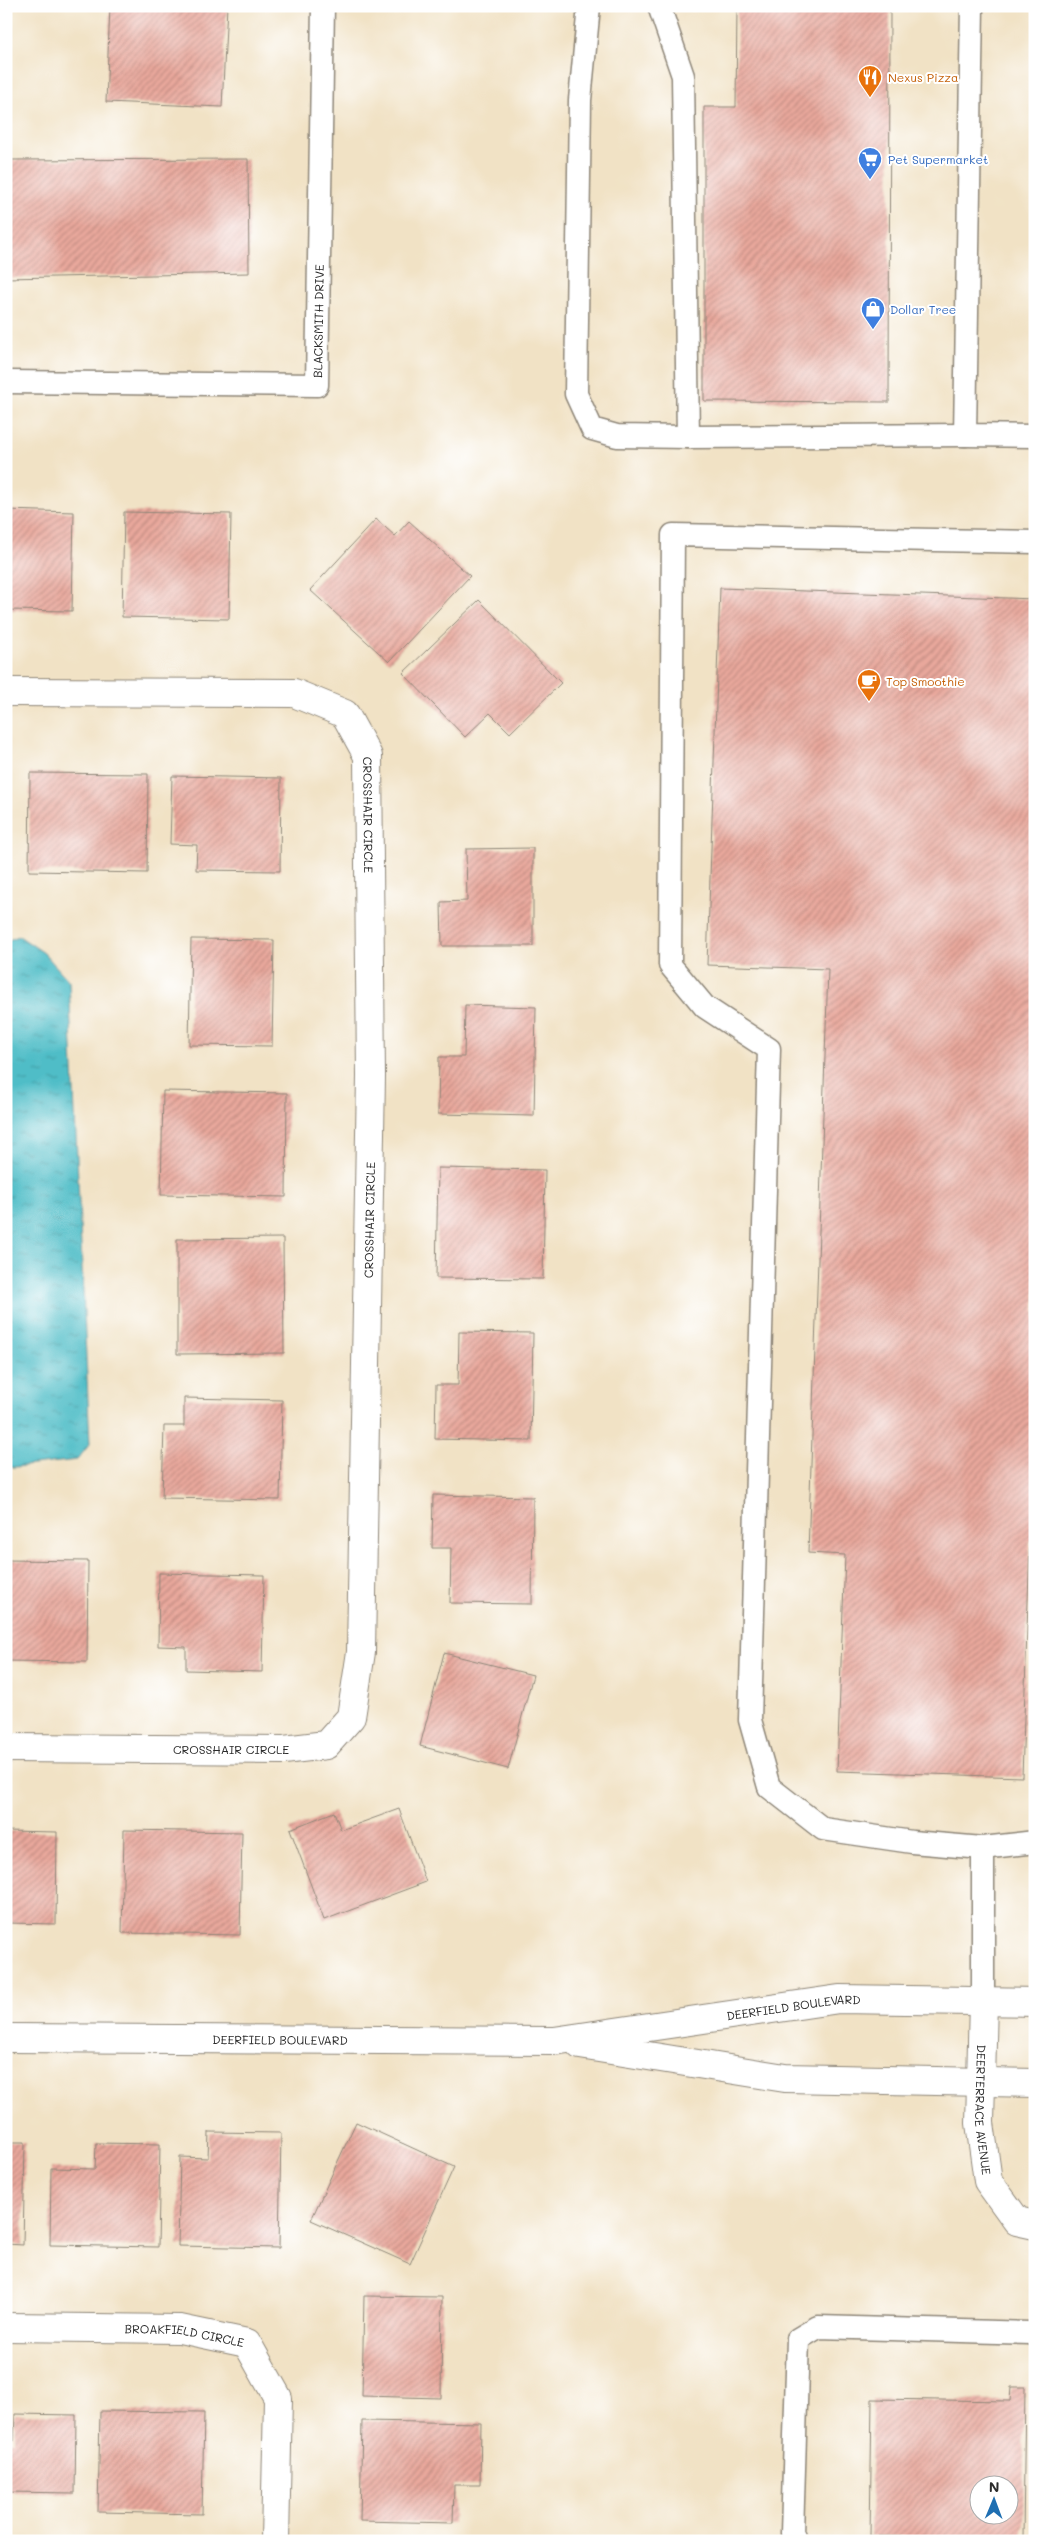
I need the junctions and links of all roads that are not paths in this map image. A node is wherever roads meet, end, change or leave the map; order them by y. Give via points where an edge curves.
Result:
1 (323, 6) edge
2 (589, 6) edge
3 (659, 6) edge
4 (972, 6) edge
5 (6, 382) edge
6 (965, 435) junction
7 (1035, 436) edge
8 (688, 437) junction
9 (1035, 542) edge
10 (6, 692) edge
11 (6, 1748) edge
12 (1035, 1842) edge
13 (983, 1848) junction
14 (982, 2001) junction
15 (1035, 2002) edge
16 (6, 2038) edge
17 (554, 2040) junction
18 (981, 2083) junction
19 (1035, 2083) edge
20 (1035, 2225) edge
21 (6, 2327) edge
22 (1035, 2335) edge
23 (275, 2541) edge
24 (796, 2541) edge

1 - 5 lane, BLACKSMITH DRIVE via 317,386
2 - 8 lane via 580,100 576,394 592,429 616,436
3 - 8 lane via 684,76
4 - 6 lane
6 - 7 lane
6 - 8 lane
9 - 13 lane via 673,535 670,965 705,1007 768,1049 750,1720 769,1787 823,1829
10 - 11 street, CROSSHAIR CIRCLE via 294,692 345,714 368,756 372,1076 361,1652 351,1717 326,1745 284,1750
12 - 13 lane
13 - 14 lane
14 - 15 street, DEERFIELD BOULEVARD
14 - 17 street, DEERFIELD BOULEVARD via 839,1999
14 - 18 street, DEERTERRACE AVENUE
16 - 17 street, DEERFIELD BOULEVARD
17 - 18 street, DEERFIELD BOULEVARD via 785,2078
18 - 19 street, DEERFIELD BOULEVARD
18 - 20 street, DEERTERRACE AVENUE via 980,2123 988,2181 1017,2221
21 - 23 street, BROAKFIELD CIRCLE via 180,2329 247,2343 278,2398
22 - 24 lane via 818,2327 798,2339 792,2533

